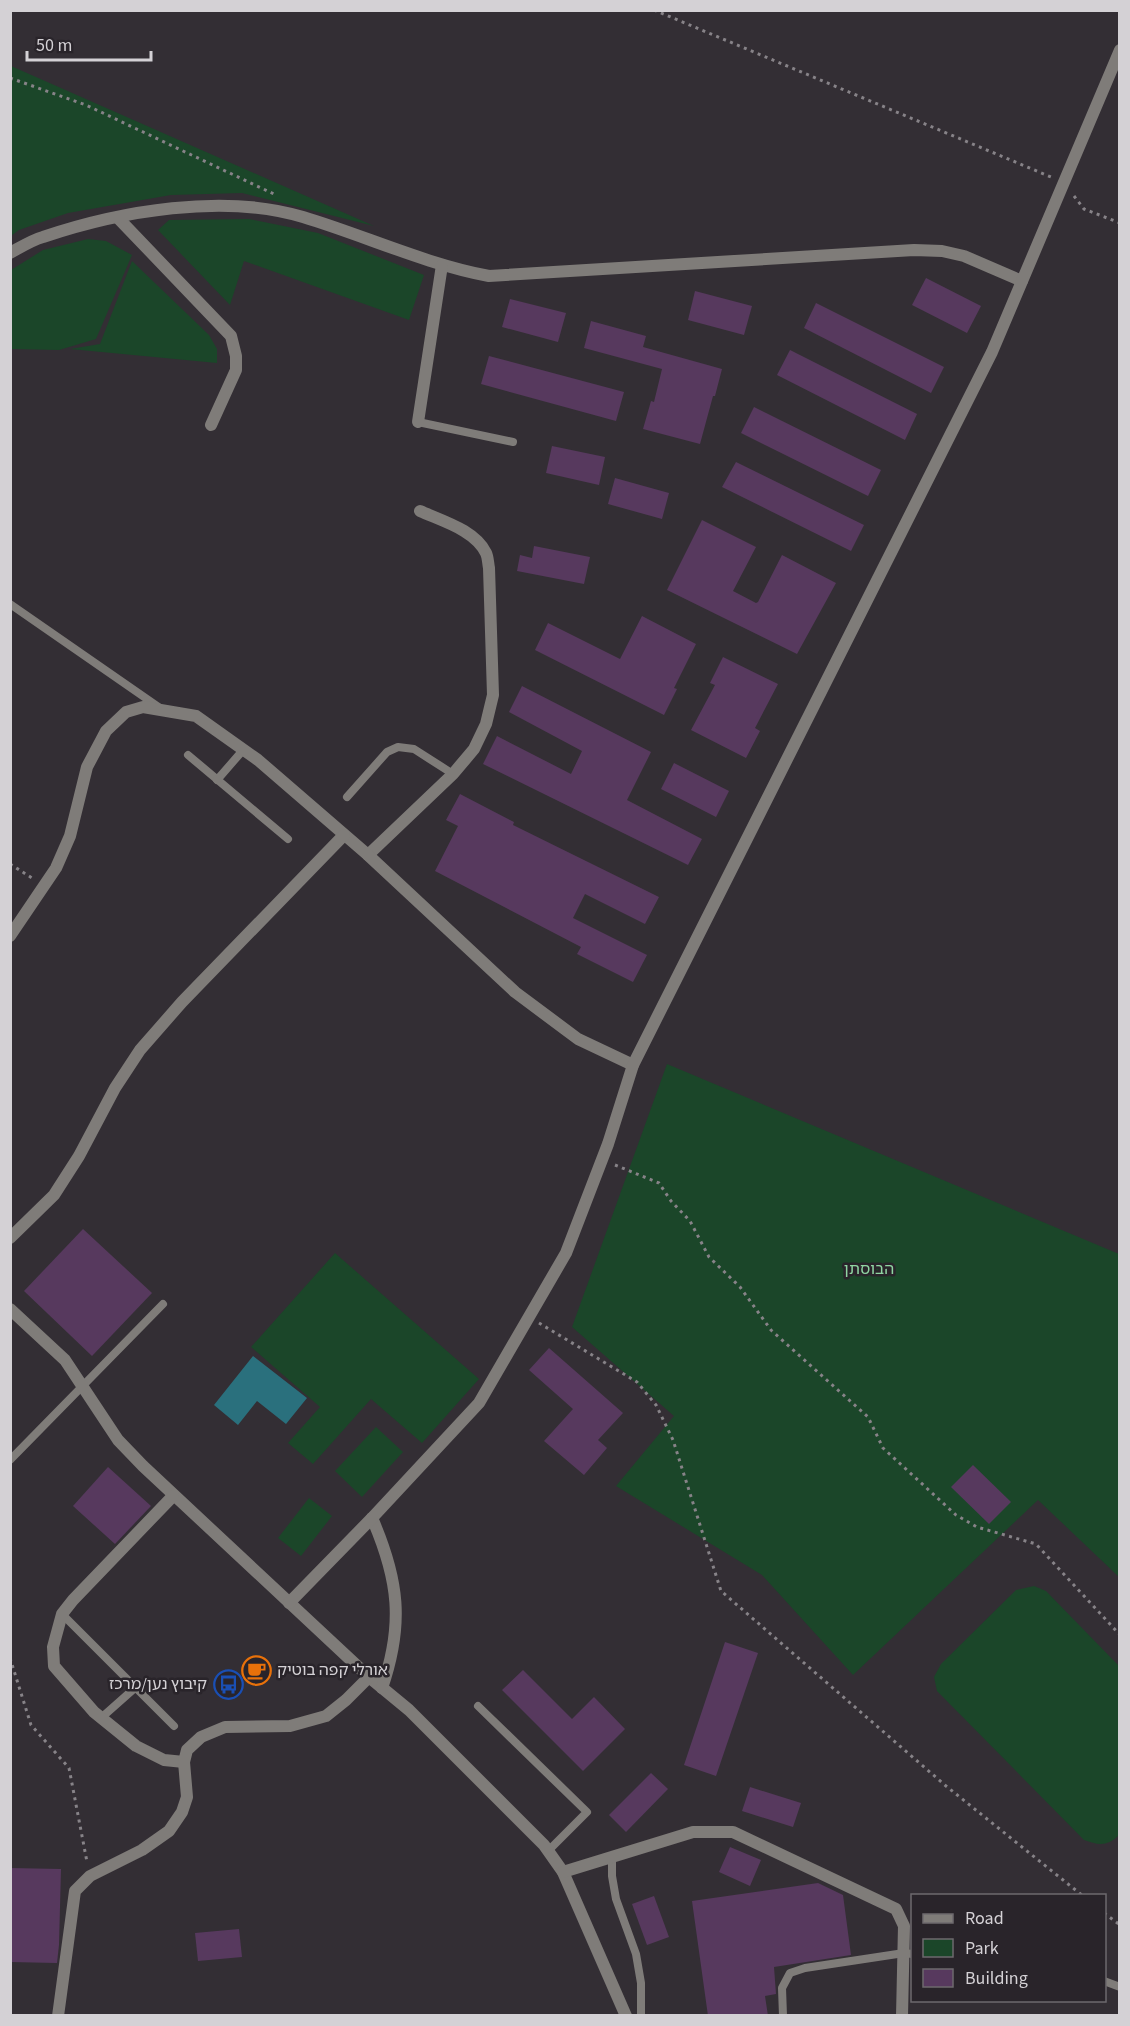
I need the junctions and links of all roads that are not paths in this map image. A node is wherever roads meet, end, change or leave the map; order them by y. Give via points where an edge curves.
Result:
1 (1119, 50) edge
2 (118, 218) junction
3 (10, 253) edge
4 (442, 265) junction
5 (1022, 281) junction
6 (418, 422) joint
7 (212, 425) dead end
8 (513, 442) dead end
9 (420, 511) dead end
10 (10, 604) edge
11 (161, 709) junction
12 (244, 749) junction
13 (188, 755) dead end
14 (453, 774) junction
15 (217, 780) junction
16 (347, 798) dead end
17 (344, 835) junction
18 (288, 839) dead end
19 (368, 855) junction
20 (10, 936) edge
21 (633, 1065) junction
22 (10, 1238) edge
23 (163, 1304) dead end
24 (10, 1309) edge
25 (82, 1385) junction
26 (10, 1460) edge
27 (173, 1496) junction
28 (372, 1518) junction
29 (289, 1603) junction
30 (62, 1614) junction
31 (369, 1677) junction
32 (136, 1687) junction
33 (382, 1688) junction
34 (478, 1706) dead end
35 (101, 1718) junction
36 (174, 1726) dead end
37 (184, 1762) junction
38 (548, 1851) junction
39 (612, 1856) junction
40 (563, 1872) junction
41 (908, 1954) edge
42 (642, 2014) edge
43 (58, 2016) edge
44 (626, 2016) edge
45 (783, 2016) edge
46 (902, 2016) edge

1 - 5 street
2 - 3 street via 41,237
2 - 4 street via 209,206 257,208 300,216
2 - 7 street via 231,336 236,370
4 - 5 street via 489,276 914,250 964,256
4 - 6 street
5 - 21 street via 987,363
6 - 8 lane
9 - 14 street via 473,537 486,553 489,568 493,694 486,724 474,749
10 - 11 lane
11 - 12 street via 196,716
11 - 20 street via 143,707 126,712 106,731 87,767 70,836 56,868
12 - 15 lane
12 - 17 street
13 - 15 lane
14 - 16 lane via 414,749 398,747 387,752
14 - 19 street
15 - 18 lane
17 - 19 street
17 - 22 street via 140,1050 54,1195
19 - 21 street via 514,992 578,1039
21 - 28 street via 566,1253 530,1318 479,1403
23 - 25 lane
24 - 25 street via 65,1360
25 - 26 lane
25 - 27 street via 118,1440
27 - 29 street
27 - 30 street
28 - 29 street
28 - 33 street via 396,1595 396,1630
29 - 31 street
30 - 32 lane
30 - 35 street via 53,1647 54,1666
31 - 33 street
31 - 37 street via 326,1716 290,1726 225,1727 201,1737 187,1750
32 - 35 lane
32 - 36 lane
33 - 38 street via 409,1710
34 - 38 lane via 587,1812
35 - 37 street via 136,1746 164,1760
37 - 43 street via 187,1797 169,1831 142,1850 90,1876 75,1892
38 - 40 street
39 - 40 street
39 - 41 street via 693,1832 733,1832 896,1909 904,1926
39 - 42 lane via 616,1899 636,1954
40 - 44 street
41 - 45 lane via 790,1973 782,1988
41 - 46 street

